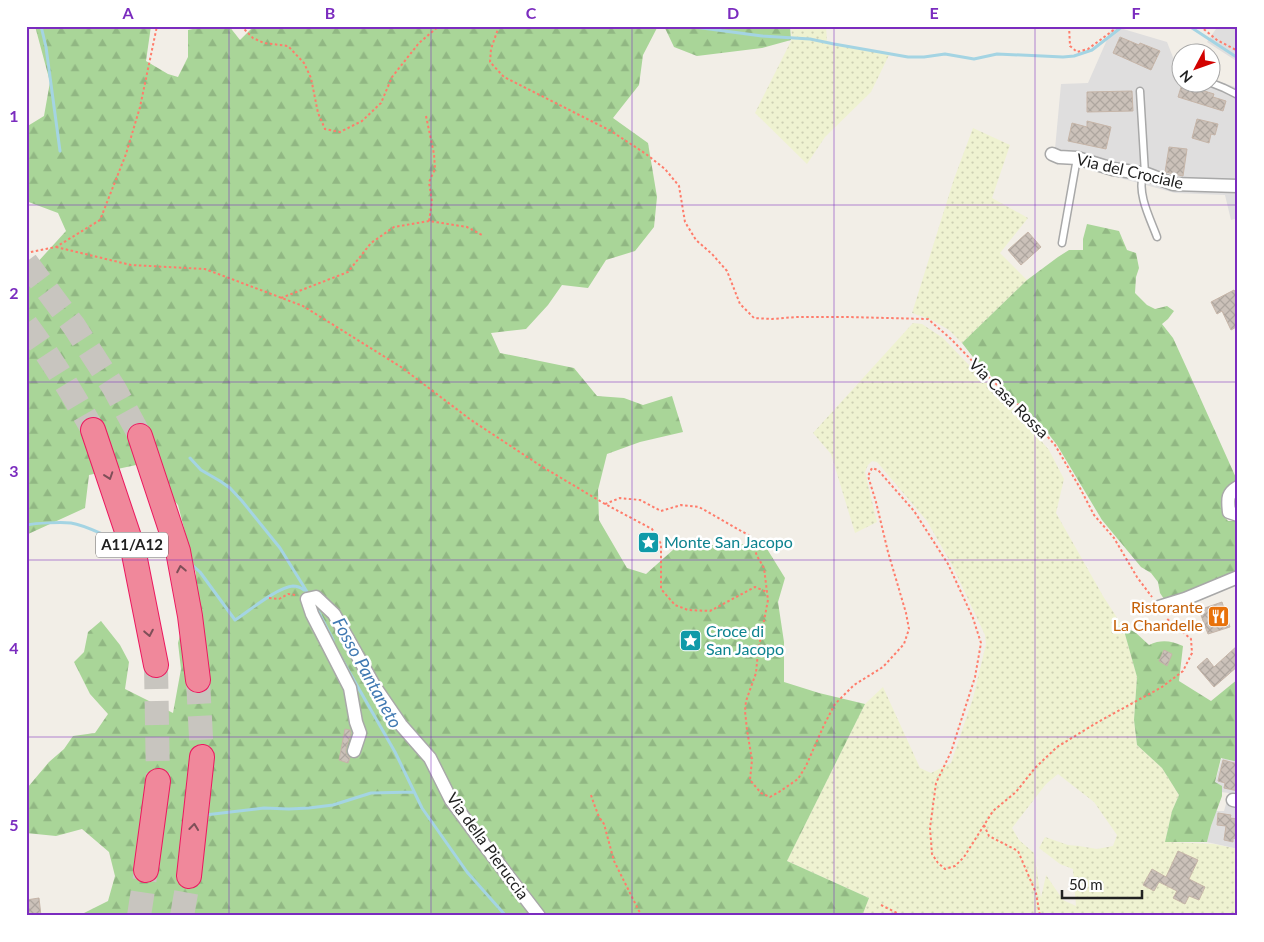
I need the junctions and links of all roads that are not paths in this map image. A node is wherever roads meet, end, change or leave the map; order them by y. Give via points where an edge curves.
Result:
1 (1222, 87) edge
2 (1140, 90) dead end
3 (1238, 95) edge
4 (1052, 154) dead end
5 (1077, 158) junction
6 (1144, 174) junction
7 (1238, 186) edge
8 (1157, 237) dead end
9 (1062, 243) dead end
10 (93, 430) tunnel mouth
11 (140, 436) tunnel mouth
12 (1238, 487) edge
13 (1238, 515) edge
14 (1238, 577) edge
15 (1159, 607) road end
16 (156, 665) tunnel mouth
17 (197, 670) tunnel mouth
18 (354, 751) dead end
19 (202, 757) tunnel mouth
20 (158, 781) tunnel mouth
21 (146, 870) tunnel mouth
22 (189, 876) tunnel mouth
23 (539, 916) edge

1 - 3 lane
2 - 6 lane
4 - 5 street, Via del Crociale
5 - 6 street, Via del Crociale
5 - 9 lane
6 - 7 street, Via del Crociale via 1173,184
6 - 8 lane via 1142,194
10 -> 16 highway, A11/A12 via 134,549
17 -> 11 highway, A11/A12 via 178,551
12 - 13 street via 1232,490 1228,499 1229,512
14 - 15 street
18 - 23 street, Via della Pieruccia via 360,733 350,688 312,614 312,598 334,614 375,687 401,725 430,758 452,800
22 -> 19 highway
20 - 21 highway

